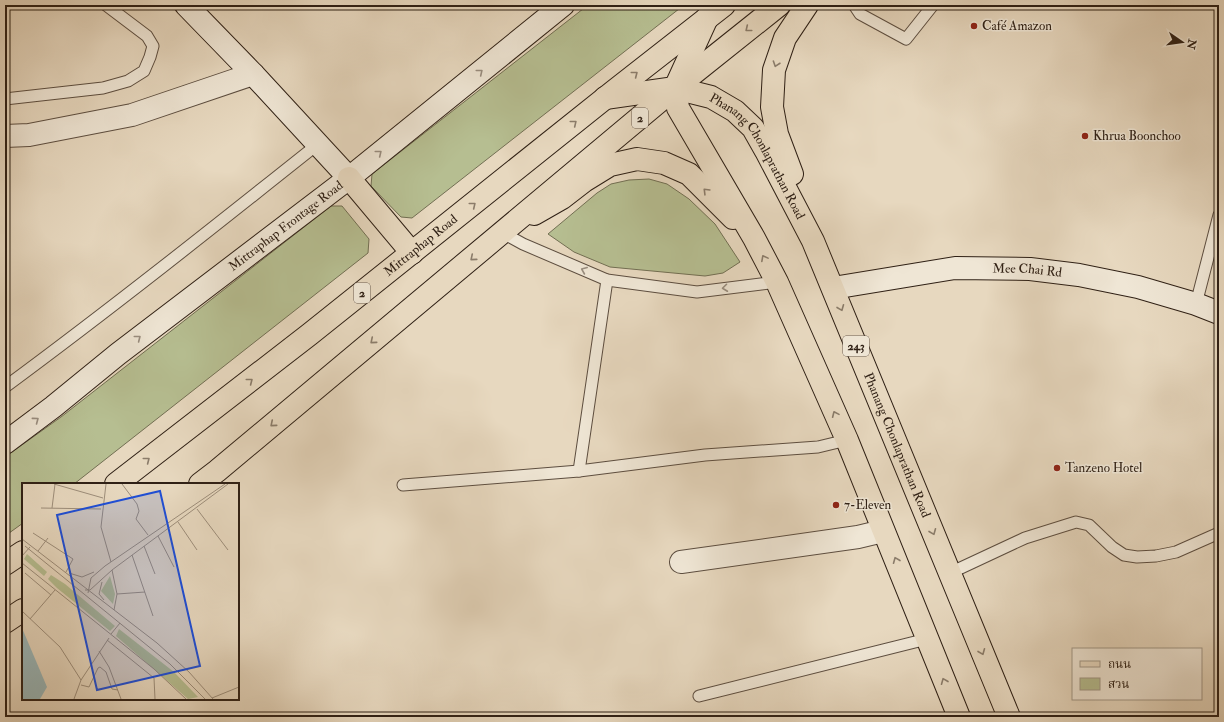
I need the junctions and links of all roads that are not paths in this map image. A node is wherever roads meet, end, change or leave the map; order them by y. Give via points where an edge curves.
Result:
1 (106, 5) edge
2 (186, 5) edge
3 (563, 5) edge
4 (724, 5) edge
5 (779, 5) edge
6 (806, 5) edge
7 (854, 5) edge
8 (934, 5) edge
9 (706, 18) junction
10 (253, 74) junction
11 (675, 88) junction
12 (605, 98) junction
13 (5, 99) edge
14 (5, 136) edge
15 (318, 144) junction
16 (349, 178) junction
17 (1219, 214) edge
18 (503, 233) junction
19 (754, 238) junction
20 (813, 241) junction
21 (412, 253) junction
22 (607, 280) junction
23 (777, 282) junction
24 (833, 288) junction
25 (1196, 304) junction
26 (1219, 313) edge
27 (5, 387) edge
28 (847, 440) junction
29 (5, 443) edge
30 (579, 471) junction
31 (117, 483) edge
32 (201, 483) edge
33 (403, 484) dead end
34 (884, 531) junction
35 (1219, 533) edge
36 (22, 553) edge
37 (681, 562) dead end
38 (5, 564) edge
39 (950, 574) junction
40 (22, 611) edge
41 (5, 622) edge
42 (927, 639) junction
43 (700, 696) dead end
44 (959, 717) edge
45 (1009, 717) edge

1 - 13 lane via 147,36 153,46 144,71 128,81 103,88
2 - 10 street
16 -> 3 street, Mittraphap Frontage Road
4 - 9 main road, Mittraphap Road / 2
5 -> 11 main road, 2
6 -> 20 main road via 785,38 774,70 772,107 777,134 804,206
7 - 8 lane via 860,14 906,39
9 - 11 main road
12 -> 9 main road, Mittraphap Road / 2
10 - 14 street via 132,115 29,135
10 - 15 street
11 - 12 main road, Phanang Chonlaprathan Road / 243
11 - 18 main road, 2
11 - 19 main road via 678,108
11 - 20 main road, Phanang Chonlaprathan Road / 243 via 711,97 735,111 753,128
21 -> 12 main road, Mittraphap Road / 2
15 - 16 street
15 - 27 lane via 157,273
16 - 21 main road
29 -> 16 street, Mittraphap Frontage Road
17 - 25 lane
19 -> 18 main road via 688,174 664,163 637,159 610,165 562,198
22 -> 18 lane
18 -> 32 main road, 2
23 -> 19 main road
20 - 24 main road, Phanang Chonlaprathan Road / 243
31 -> 21 main road, Mittraphap Road / 2
23 -> 22 lane via 697,292
22 - 30 lane
28 -> 23 main road
24 - 25 street, Mee Chai Rd via 955,268 1030,269 1079,275 1138,287
24 -> 39 main road, Phanang Chonlaprathan Road / 243
25 - 26 street, Mee Chai Rd
28 - 30 lane via 818,447 705,455
28 - 34 main road
30 - 33 lane
34 - 37 street via 858,537
42 -> 34 main road
35 - 39 lane via 1176,552 1137,557 1124,555 1089,525 1076,522 1025,538
36 - 38 main road
39 -> 45 main road, Phanang Chonlaprathan Road / 243
40 - 41 main road
42 - 43 lane
44 -> 42 main road

